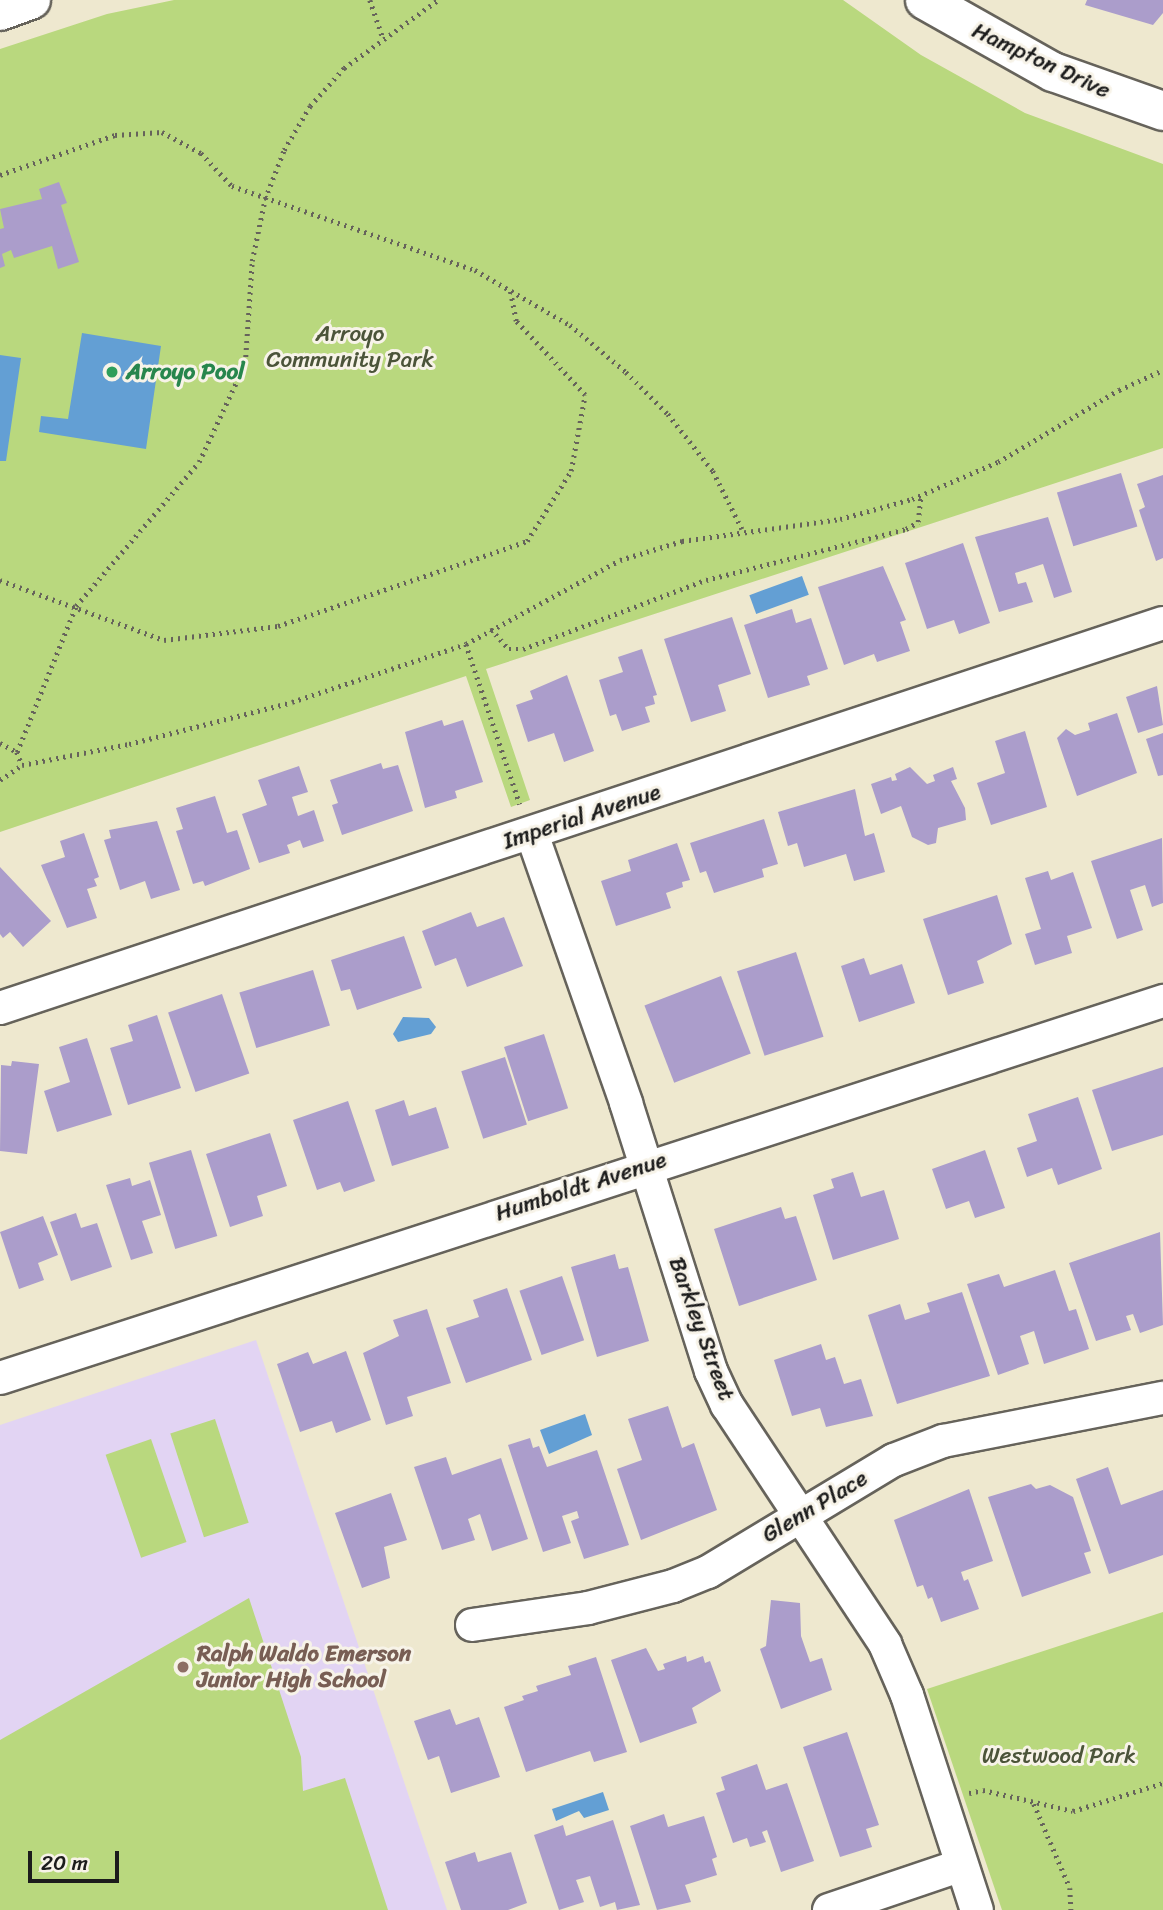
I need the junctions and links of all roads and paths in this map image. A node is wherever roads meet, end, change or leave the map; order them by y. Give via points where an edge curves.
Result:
1 (31, 0) edge
2 (370, 0) edge
3 (438, 0) edge
4 (925, 0) edge
5 (0, 11) edge
6 (383, 38) junction
7 (1163, 111) edge
8 (0, 175) edge
9 (265, 199) junction
10 (510, 288) junction
11 (1163, 370) edge
12 (921, 495) junction
13 (742, 529) junction
14 (0, 580) edge
15 (76, 606) junction
16 (1163, 623) edge
17 (491, 629) junction
18 (466, 644) junction
19 (0, 743) edge
20 (17, 752) junction
21 (22, 765) junction
22 (0, 780) edge
23 (532, 834) junction
24 (1163, 1001) edge
25 (0, 1008) edge
26 (646, 1165) junction
27 (0, 1378) edge
28 (1163, 1398) edge
29 (801, 1515) junction
30 (472, 1625) dead end
31 (1163, 1783) edge
32 (942, 1802) junction
33 (1033, 1803) junction
34 (962, 1866) junction
35 (830, 1910) edge
36 (977, 1910) edge
37 (1072, 1910) edge

1 - 5 street
2 - 6 path
3 - 6 path
4 - 7 street, Hampton Drive via 1053,72
6 - 9 path via 344,68 310,106 284,150
8 - 9 path via 115,135 162,132 201,153 232,187
9 - 10 path via 475,270
9 - 15 path via 252,261 244,364 239,377 199,463
10 - 13 path via 570,325 668,414 713,471
10 - 15 path via 516,321 585,395 571,471 527,541 278,626 164,640
11 - 12 path via 1119,390 998,461
12 - 13 path via 840,519
12 - 17 path via 919,522 906,529 706,580 523,649 509,649
13 - 17 path via 620,560
14 - 15 path
15 - 20 path
16 - 23 street, Imperial Avenue
17 - 18 path
18 - 21 path via 292,702 129,744
18 - 23 path
19 - 20 path
20 - 21 path
21 - 22 path
23 - 25 street, Imperial Avenue
23 - 26 street, Barkley Street
24 - 26 street, Humboldt Avenue
26 - 27 street, Humboldt Avenue
26 - 29 street, Barkley Street via 711,1371 727,1405
28 - 29 street, Glenn Place via 943,1441 894,1460
29 - 30 street, Glenn Place via 708,1572 673,1586 588,1608
29 - 32 street, Barkley Street via 885,1644
31 - 33 path via 1073,1811
32 - 33 path via 983,1790
32 - 34 street, Barkley Street
33 - 37 path via 1070,1888
34 - 35 street
34 - 36 street, Barkley Street

